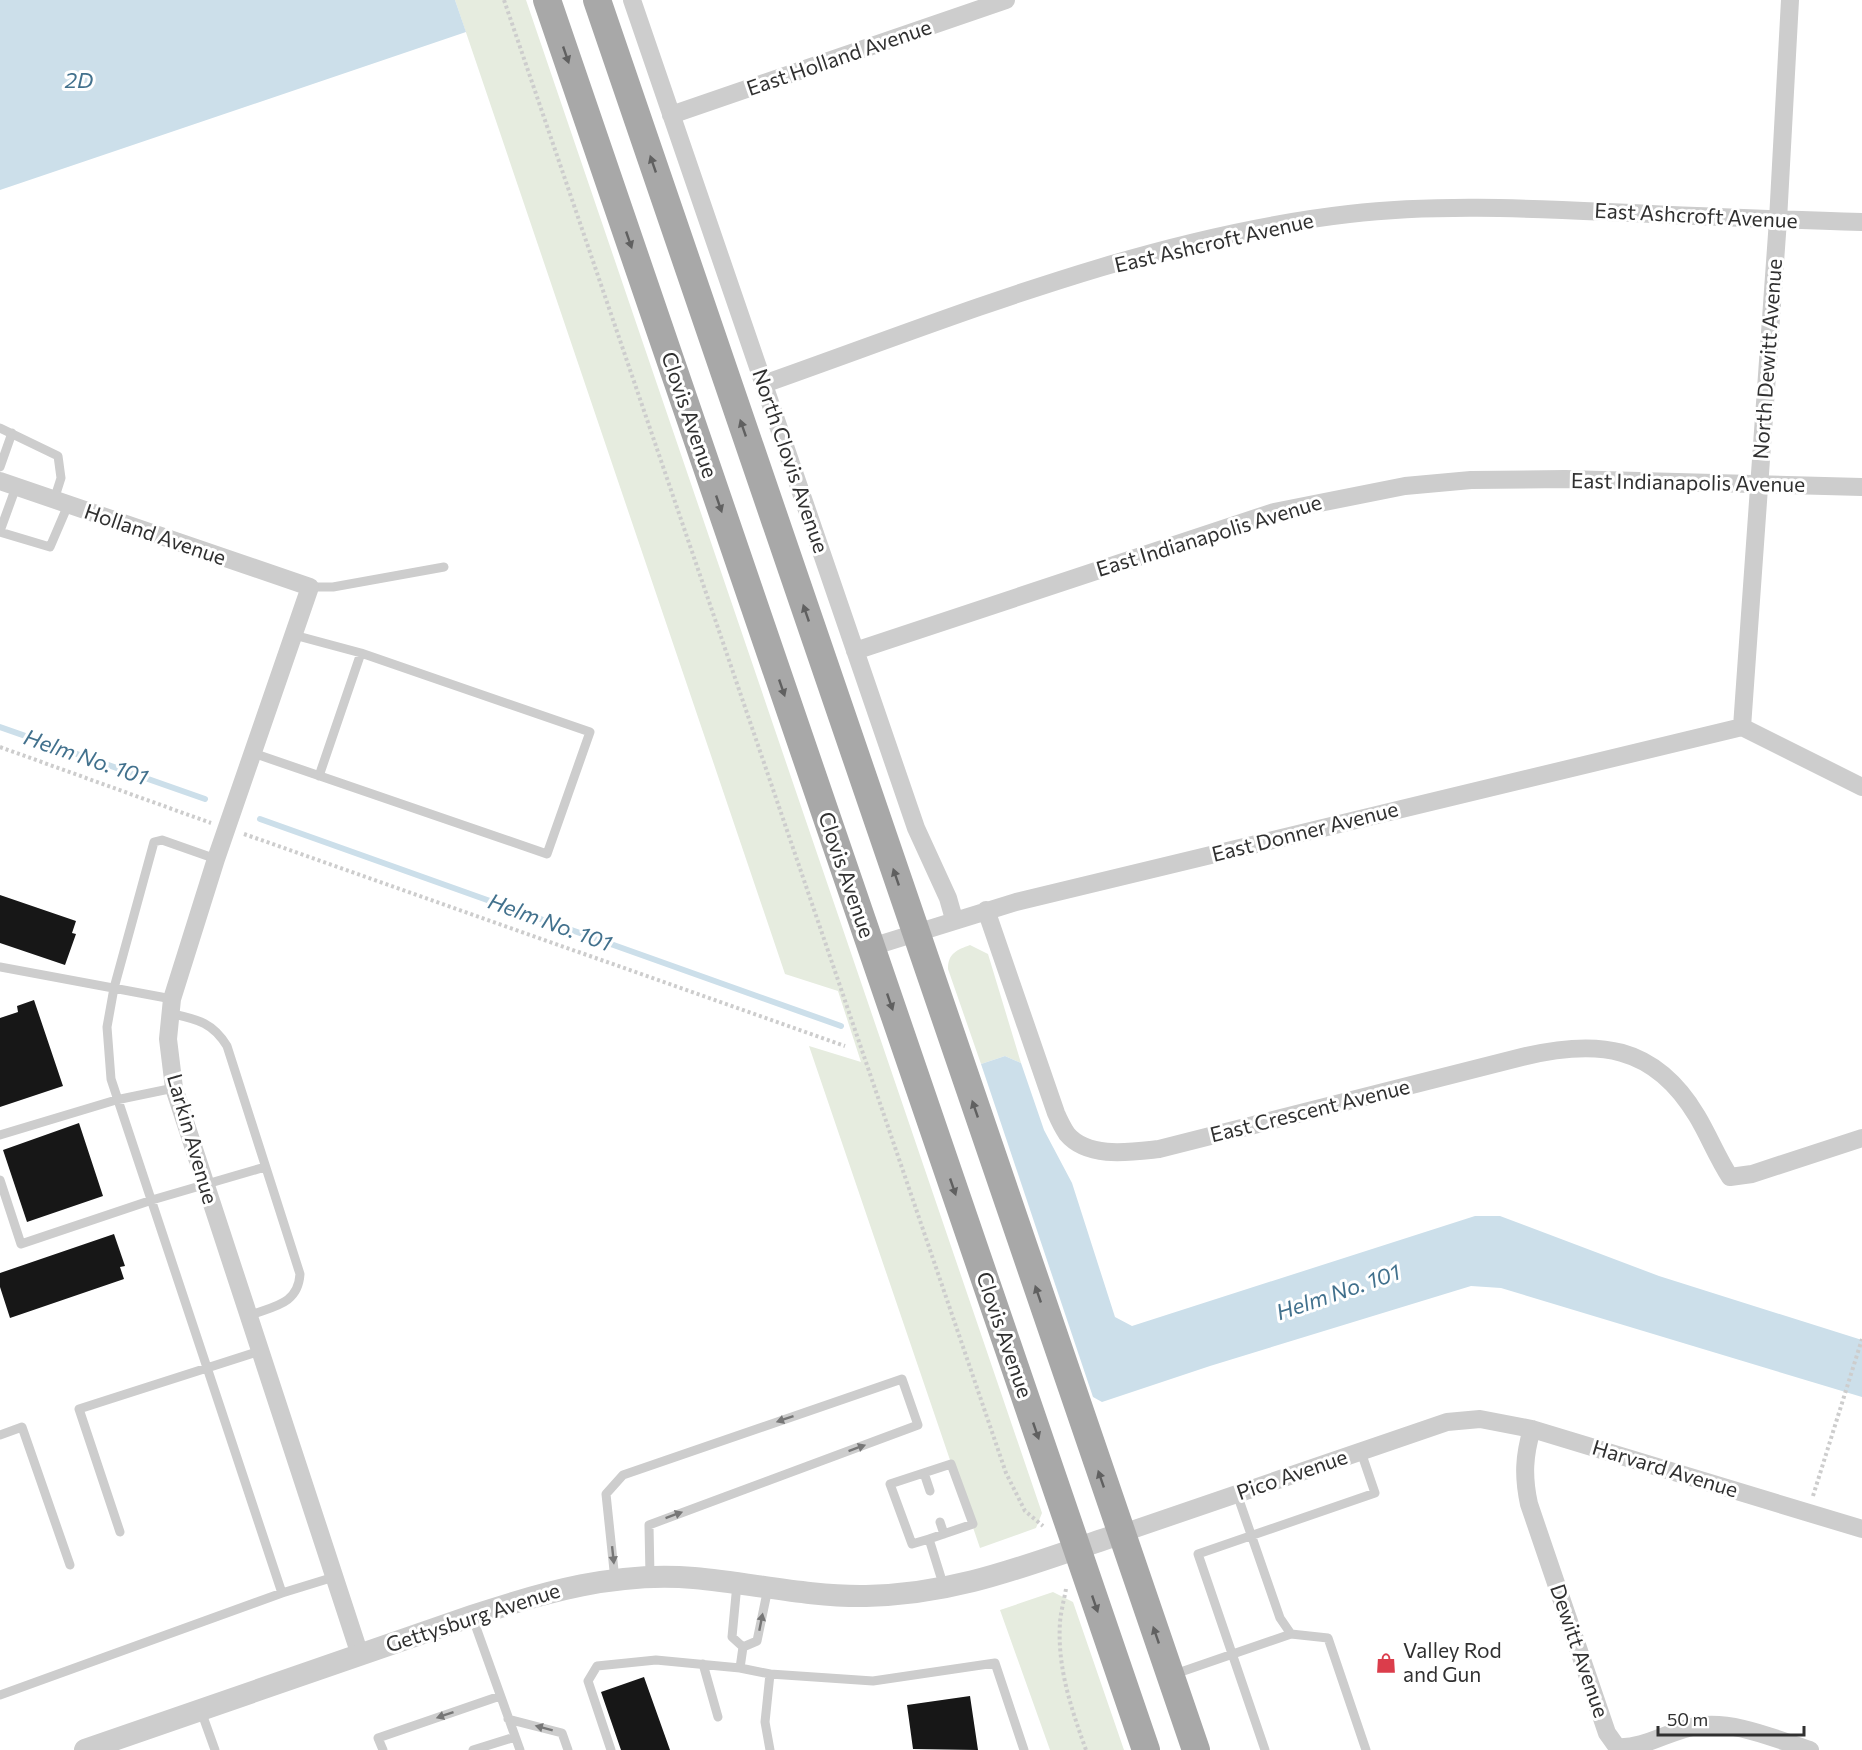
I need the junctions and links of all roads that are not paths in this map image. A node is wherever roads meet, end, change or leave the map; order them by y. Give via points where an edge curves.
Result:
1 (547, 0) edge
2 (597, 0) edge
3 (632, 0) edge
4 (1006, 0) edge
5 (1790, 0) edge
6 (671, 115) junction
7 (1778, 220) junction
8 (1862, 222) edge
9 (764, 384) junction
10 (0, 428) edge
11 (12, 433) junction
12 (0, 467) edge
13 (8, 484) edge
14 (1759, 485) junction
15 (1862, 487) edge
16 (61, 503) junction
17 (0, 531) edge
18 (444, 567) dead end
19 (310, 587) junction
20 (294, 635) junction
21 (855, 651) junction
22 (361, 653) junction
23 (1742, 727) junction
24 (253, 753) junction
25 (319, 776) junction
26 (1862, 787) edge
27 (216, 859) junction
28 (986, 910) junction
29 (954, 919) junction
30 (915, 932) junction
31 (871, 947) junction
32 (0, 968) edge
33 (114, 988) junction
34 (171, 1006) junction
35 (174, 1088) junction
36 (116, 1100) junction
37 (0, 1135) edge
38 (1862, 1138) edge
39 (265, 1167) junction
40 (0, 1180) edge
41 (205, 1184) junction
42 (152, 1200) junction
43 (248, 1317) junction
44 (260, 1351) junction
45 (208, 1368) junction
46 (1465, 1419) joint
47 (1532, 1429) junction
48 (0, 1435) edge
49 (1361, 1452) junction
50 (924, 1473) junction
51 (930, 1491) dead end
52 (1237, 1494) junction
53 (940, 1522) dead end
54 (1862, 1529) edge
55 (120, 1532) dead end
56 (944, 1534) junction
57 (1120, 1534) junction
58 (1251, 1535) junction
59 (929, 1539) junction
60 (1066, 1552) junction
61 (70, 1565) dead end
62 (334, 1577) junction
63 (650, 1577) junction
64 (615, 1580) junction
65 (737, 1584) junction
66 (768, 1588) junction
67 (945, 1589) junction
68 (282, 1593) junction
69 (472, 1616) junction
70 (1292, 1634) junction
71 (743, 1647) junction
72 (360, 1655) junction
73 (1233, 1655) junction
74 (703, 1664) junction
75 (740, 1668) junction
76 (770, 1674) junction
77 (1170, 1676) junction
78 (0, 1695) edge
79 (500, 1696) junction
80 (201, 1711) junction
81 (718, 1717) dead end
82 (508, 1719) junction
83 (515, 1737) junction
84 (85, 1750) edge
85 (215, 1750) edge
86 (383, 1750) edge
87 (473, 1750) edge
88 (520, 1750) edge
89 (568, 1750) edge
90 (611, 1750) edge
91 (770, 1750) edge
92 (1024, 1750) edge
93 (1146, 1750) edge
94 (1196, 1750) edge
95 (1264, 1750) edge
96 (1366, 1750) edge
97 (1810, 1750) edge

1 -> 31 main road, Clovis Avenue
30 -> 2 main road
3 - 6 street, North Clovis Avenue
4 - 6 street, East Holland Avenue
5 - 7 street, North Dewitt Avenue
6 - 9 street, North Clovis Avenue
7 - 8 street, East Ashcroft Avenue
7 - 9 street, East Ashcroft Avenue via 1427,207 1283,223 1078,276
7 - 14 street, North Dewitt Avenue
9 - 21 street, North Clovis Avenue
10 - 11 lane
11 - 12 lane
11 - 16 lane via 58,456
13 - 16 street, Holland Avenue
13 - 17 lane
14 - 15 street, East Indianapolis Avenue
14 - 21 street, East Indianapolis Avenue via 1632,479 1471,480 1347,496 1274,512 1210,532
14 - 23 street, North Dewitt Avenue
16 - 17 lane via 50,547
16 - 19 street, Holland Avenue
18 - 19 lane via 333,587
19 - 20 street, Larkin Avenue
20 - 22 lane
20 - 24 street, Larkin Avenue
21 - 29 street, North Clovis Avenue via 916,828
22 - 25 lane
22 - 25 lane via 590,732 547,854
23 - 26 street
23 - 28 street, East Donner Avenue
24 - 25 lane
24 - 27 street, Larkin Avenue
27 - 33 lane via 162,840 154,842
27 - 34 street, Larkin Avenue
28 - 29 street, East Donner Avenue
28 - 38 street, East Crescent Avenue via 1056,1113 1068,1135 1103,1152 1159,1149 1533,1054 1589,1046 1618,1051 1647,1063 1675,1085 1730,1177 1752,1174
29 - 30 street, East Donner Avenue
30 - 31 street, East Donner Avenue
57 -> 30 main road
31 -> 60 main road, Clovis Avenue
32 - 33 lane
33 - 34 lane
33 - 36 lane via 107,1027
34 - 35 street, Larkin Avenue via 168,1039
34 - 39 lane via 201,1020 219,1033 227,1046
35 - 36 lane
35 - 41 street, Larkin Avenue
36 - 37 lane
36 - 42 lane
39 - 41 lane
39 - 43 lane via 300,1274 299,1287 292,1298
40 - 42 lane via 21,1244
41 - 42 lane
41 - 43 street, Larkin Avenue
42 - 45 lane
43 - 44 street, Larkin Avenue
44 - 45 lane
44 - 62 street, Larkin Avenue
45 - 55 lane via 79,1409
45 - 68 lane
46 - 47 street, Harvard Avenue
46 - 49 street, Pico Avenue
47 - 54 street, Harvard Avenue
47 - 97 street, Dewitt Avenue via 1525,1452 1524,1479 1529,1504 1607,1733 1617,1748 1714,1724
48 - 61 lane via 22,1427
49 - 52 street, Pico Avenue
49 - 58 lane via 1375,1493
50 - 51 lane
50 - 56 lane via 951,1464 973,1524
50 - 59 lane via 890,1484 912,1544
52 - 57 street, Pico Avenue
52 - 58 lane
53 - 56 lane
56 - 59 lane
57 - 60 street, Gettysburg Avenue
77 -> 57 main road
58 - 70 lane via 1280,1618
58 - 73 lane via 1198,1554
59 - 67 lane
60 - 67 street, Gettysburg Avenue via 983,1581
60 -> 93 main road, Clovis Avenue
62 - 68 lane
62 - 72 street, Larkin Avenue
63 - 64 street, Gettysburg Avenue
63 -> 64 lane via 649,1525 918,1425 902,1379 623,1475 606,1494
63 - 65 street, Gettysburg Avenue
64 - 69 street, Gettysburg Avenue via 528,1597
65 - 66 street, Gettysburg Avenue
65 - 71 lane via 732,1637
66 - 67 street, Gettysburg Avenue via 864,1596
71 -> 66 lane via 758,1641
68 - 78 lane
69 - 72 street, Gettysburg Avenue
69 - 79 lane
70 - 73 lane
70 - 96 lane via 1328,1638
71 - 75 lane
72 - 80 street, Gettysburg Avenue
73 - 77 lane
73 - 95 lane
74 - 75 lane
74 - 81 lane
74 - 90 lane via 656,1660 597,1666 588,1682
75 - 76 lane
76 - 91 lane via 765,1722
76 - 92 lane via 873,1681 995,1663
77 - 94 main road
79 - 82 lane
79 -> 86 lane via 378,1738
80 - 84 street, Gettysburg Avenue
80 - 85 lane
82 - 83 lane
89 -> 82 lane via 562,1733
83 - 87 lane
83 - 88 lane

